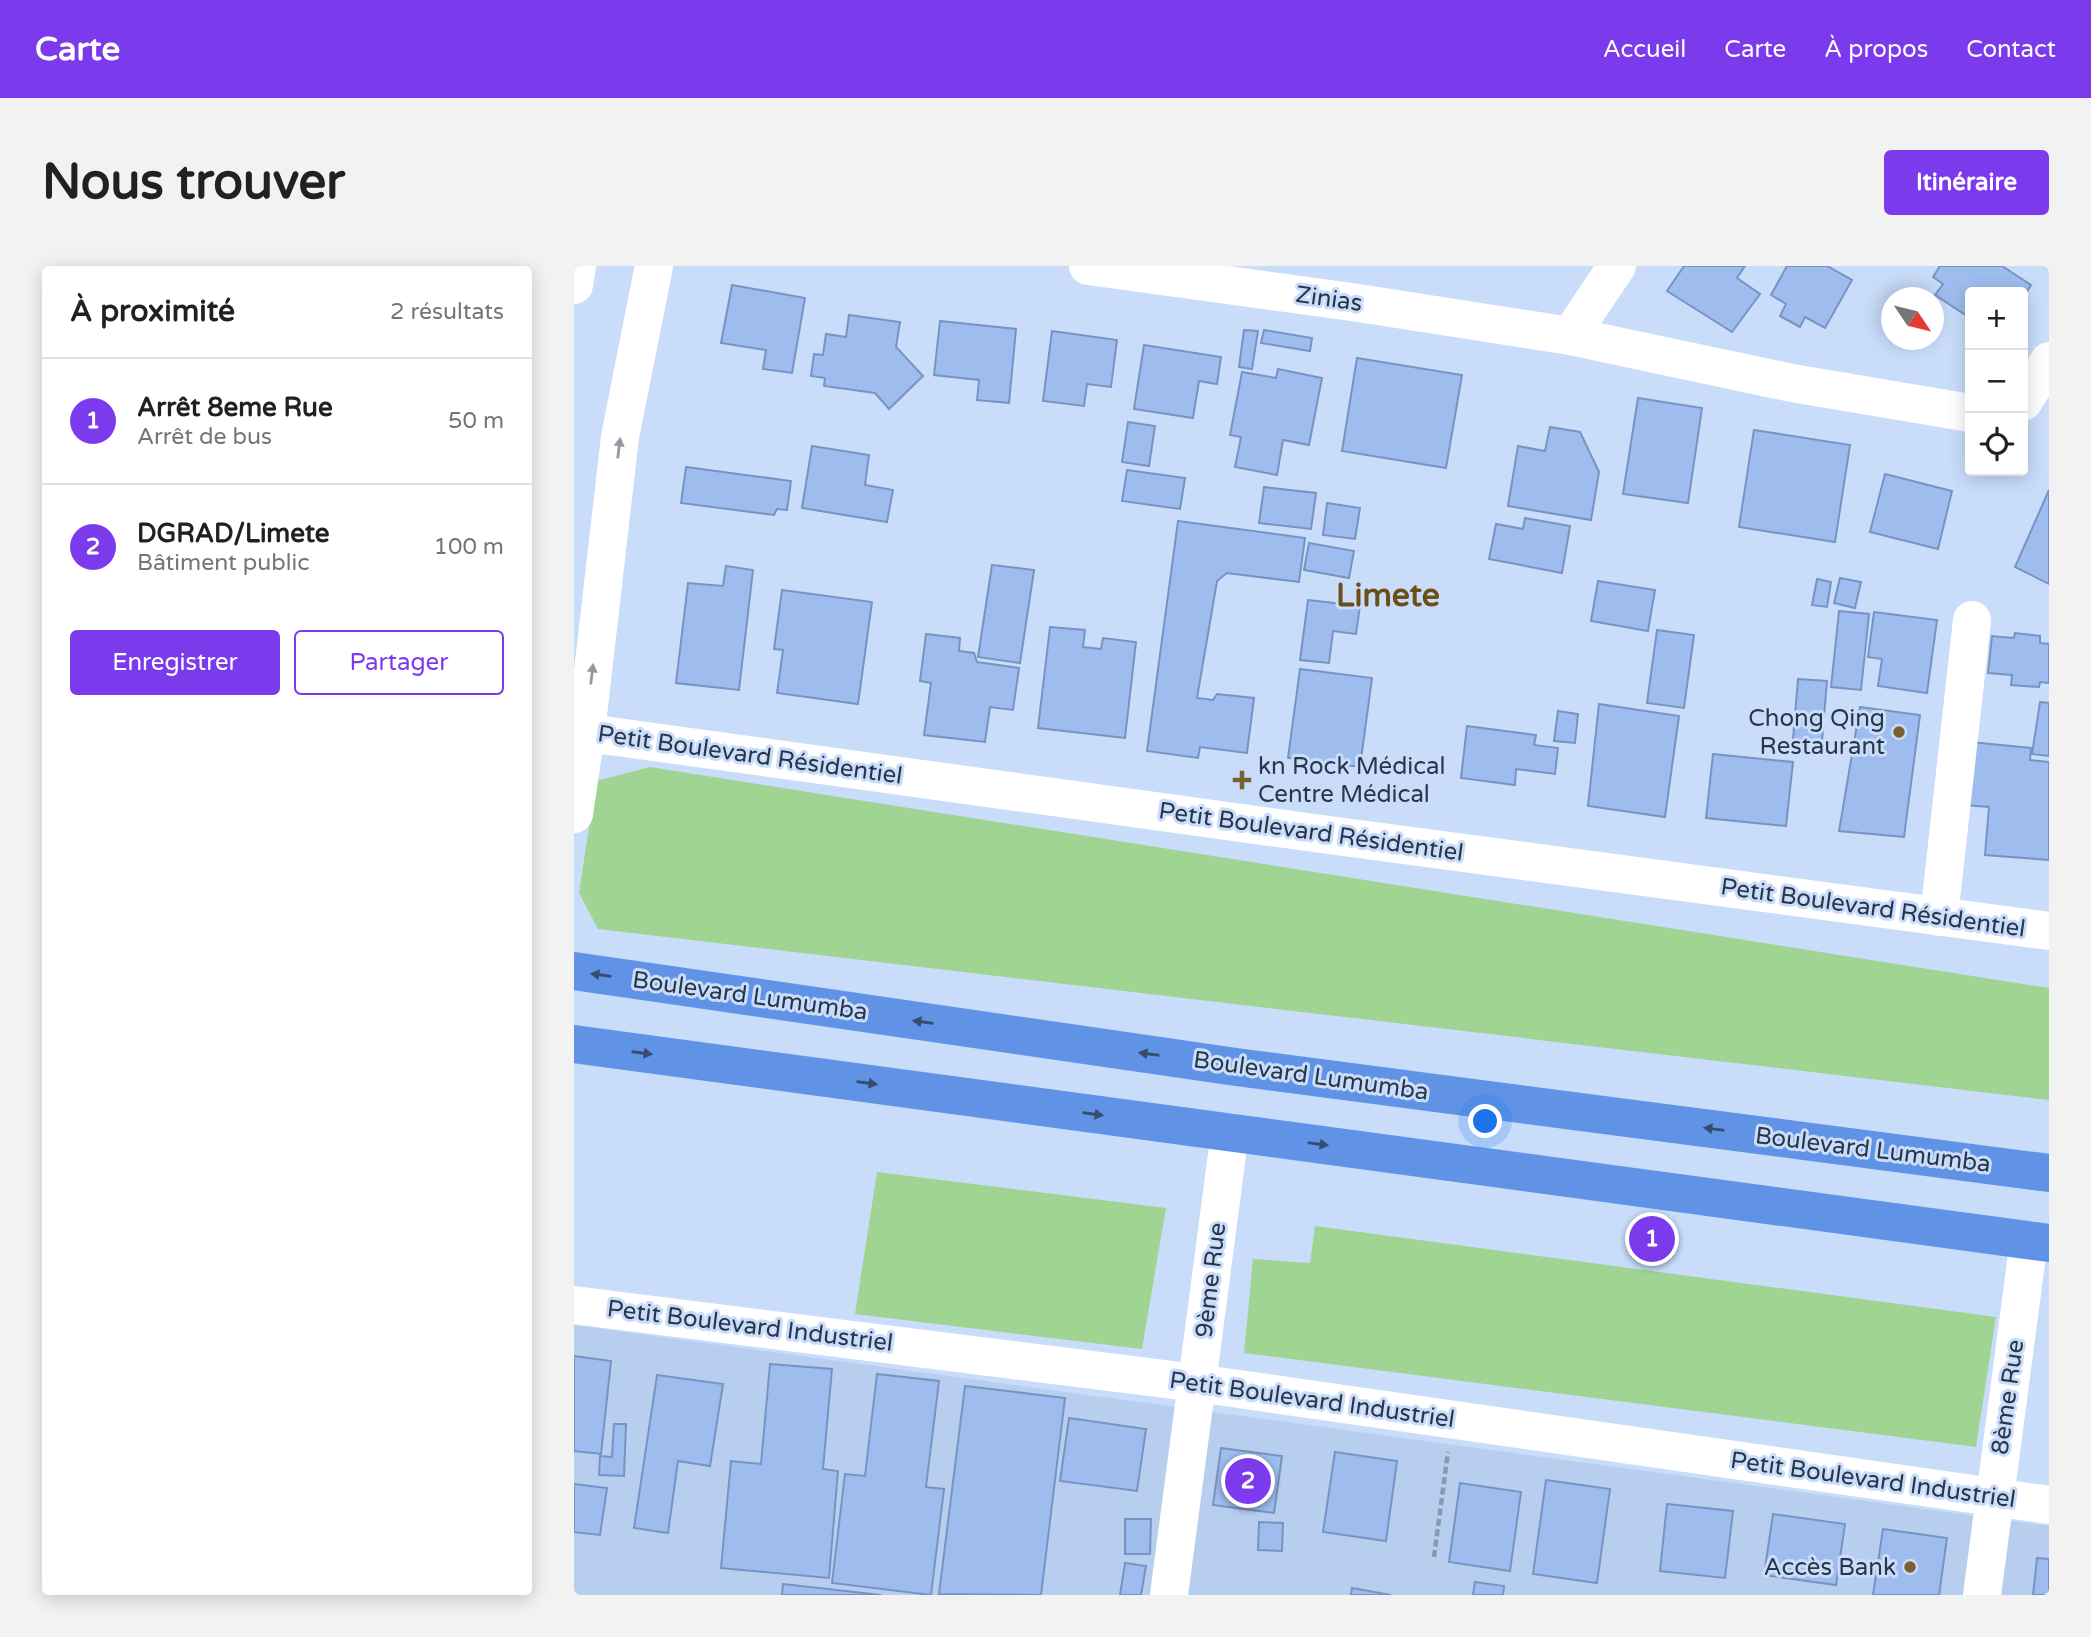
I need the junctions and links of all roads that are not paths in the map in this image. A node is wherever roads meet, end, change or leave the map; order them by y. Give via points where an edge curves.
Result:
1 (577, 266) edge
2 (654, 266) edge
3 (1088, 266) edge
4 (1616, 266) edge
5 (1135, 268) edge
6 (574, 285) edge
7 (1570, 336) junction
8 (2049, 361) edge
9 (2028, 394) edge
10 (1965, 412) edge
11 (1972, 620) dead end
12 (580, 731) edge
13 (574, 814) edge
14 (1939, 917) junction
15 (2049, 931) edge
16 (574, 971) edge
17 (574, 1044) edge
18 (1230, 1132) junction
19 (2049, 1173) edge
20 (2039, 1241) edge
21 (574, 1304) edge
22 (1197, 1383) junction
23 (1995, 1497) junction
24 (2049, 1505) edge
25 (1169, 1595) edge
26 (1982, 1595) edge

1 - 6 street
12 -> 2 street via 620,437
3 - 5 street, Zinias
4 - 7 street
5 - 7 street, Zinias
7 - 10 street, Zinias via 1792,383
8 - 9 street
11 - 14 street
12 - 13 street
12 - 14 street, Petit Boulevard Résidentiel
14 - 15 street, Petit Boulevard Résidentiel
19 -> 16 highway, Boulevard Lumumba via 1237,1067
17 -> 18 highway
18 -> 20 highway
18 - 22 street, 9ème Rue
20 - 23 street, 8ème Rue
21 - 22 street, Petit Boulevard Industriel
22 - 23 street, Petit Boulevard Industriel
22 - 25 street, 9ème Rue
23 - 24 street, Petit Boulevard Industriel
23 - 26 street, 8ème Rue

